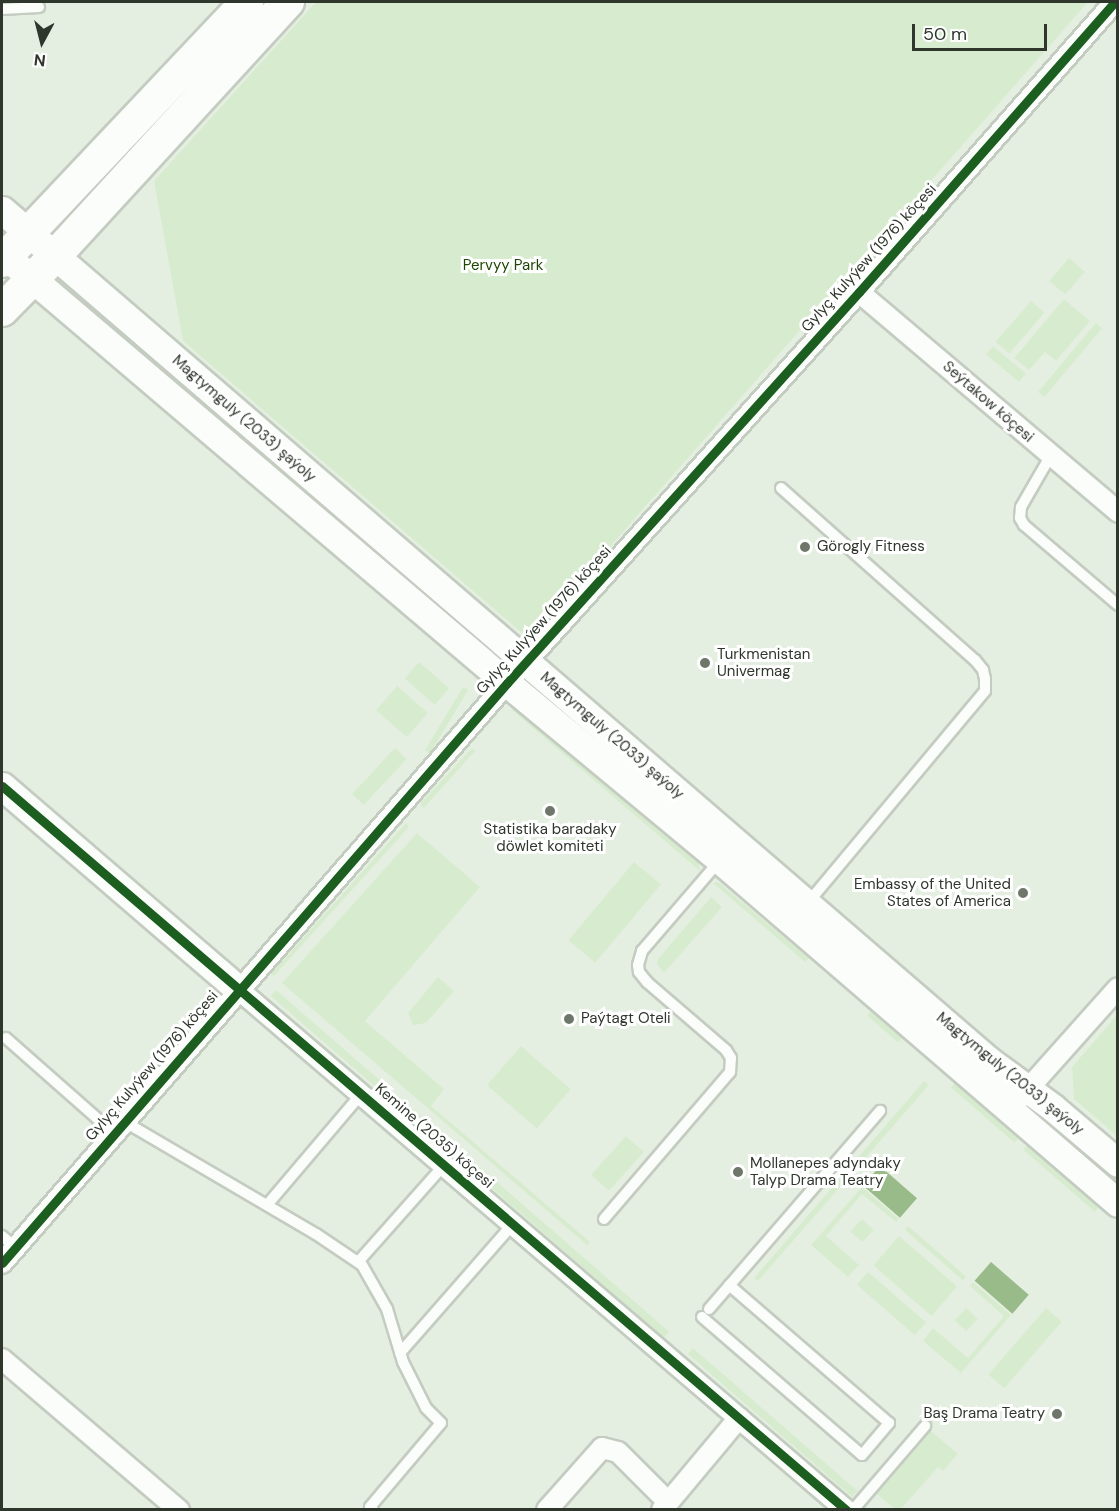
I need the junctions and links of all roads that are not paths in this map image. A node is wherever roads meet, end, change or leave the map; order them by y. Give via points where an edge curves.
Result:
1 (247, 2) edge
2 (288, 2) edge
3 (1115, 2) edge
4 (39, 7) dead end
5 (2, 9) edge
6 (2, 210) edge
7 (28, 232) junction
8 (55, 256) junction
9 (3, 257) edge
10 (32, 279) junction
11 (860, 292) junction
12 (2, 310) edge
13 (1051, 455) junction
14 (781, 488) dead end
15 (1117, 512) edge
16 (1118, 605) edge
17 (526, 662) junction
18 (507, 683) junction
19 (2, 786) edge
20 (720, 860) junction
21 (808, 903) junction
22 (1118, 988) edge
23 (238, 989) junction
24 (6, 1038) dead end
25 (1028, 1089) junction
26 (361, 1094) junction
27 (1010, 1109) junction
28 (880, 1111) dead end
29 (120, 1128) junction
30 (1118, 1163) edge
31 (444, 1165) junction
32 (1118, 1203) edge
33 (267, 1205) junction
34 (604, 1219) dead end
35 (513, 1224) junction
36 (8, 1242) edge
37 (358, 1262) junction
38 (2, 1263) edge
39 (729, 1285) junction
40 (400, 1353) junction
41 (5, 1370) edge
42 (739, 1418) junction
43 (925, 1426) dead end
44 (665, 1506) edge
45 (179, 1509) edge
46 (373, 1509) edge
47 (547, 1509) edge
48 (846, 1509) edge
49 (853, 1509) edge

1 - 7 main road
2 - 8 main road
3 - 11 street, Gylyç Kulyýew (1976) köçesi
4 - 5 lane
6 - 7 main road, Magtymguly (2033) şaýoly
7 - 8 main road, Magtymguly (2033) şaýoly
7 - 9 main road
8 - 10 main road
8 - 17 main road, Magtymguly (2033) şaýoly
9 - 10 main road, Magtymguly (2033) şaýoly
10 - 12 main road
10 - 18 main road, Magtymguly (2033) şaýoly
11 - 13 street, Seýtakow köçesi
11 - 17 street, Gylyç Kulyýew (1976) köçesi
13 - 15 street, Seýtakow köçesi
13 - 16 lane via 1021,507 1020,518
14 - 21 lane via 975,660 985,680 985,691
17 - 18 street, Gylyç Kulyýew (1976) köçesi
17 - 21 main road, Magtymguly (2033) şaýoly
18 - 20 main road, Magtymguly (2033) şaýoly
18 - 23 street, Gylyç Kulyýew (1976) köçesi
19 - 23 main road, Kemine (2035) köçesi
20 - 27 main road, Magtymguly (2033) şaýoly
20 - 34 lane via 642,951 638,965 647,982 726,1050 731,1058 730,1072
21 - 25 main road, Magtymguly (2033) şaýoly via 987,1059
22 - 25 street
23 - 26 street, Kemine (2035) köçesi
23 - 29 street, Gylyç Kulyýew (1976) köçesi
24 - 29 lane
25 - 27 street
25 - 30 main road, Magtymguly (2033) şaýoly
26 - 31 street, Kemine (2035) köçesi
26 - 33 lane
27 - 32 main road, Magtymguly (2033) şaýoly
28 - 39 lane
29 - 33 lane
29 - 36 street, Gylyç Kulyýew (1976) köçesi
31 - 35 street, Kemine (2035) köçesi
31 - 37 lane
33 - 37 lane
35 - 40 lane
35 - 42 street, Kemine (2035) köçesi
36 - 38 street, Gylyç Kulyýew (1976) köçesi
37 - 40 lane via 387,1308
39 - 39 lane via 890,1423 862,1455 705,1313
40 - 46 lane via 426,1408 441,1423 370,1507
41 - 45 street
42 - 44 street
42 - 48 street, Kemine (2035) köçesi
43 - 49 lane
44 - 47 street via 618,1452 602,1448

